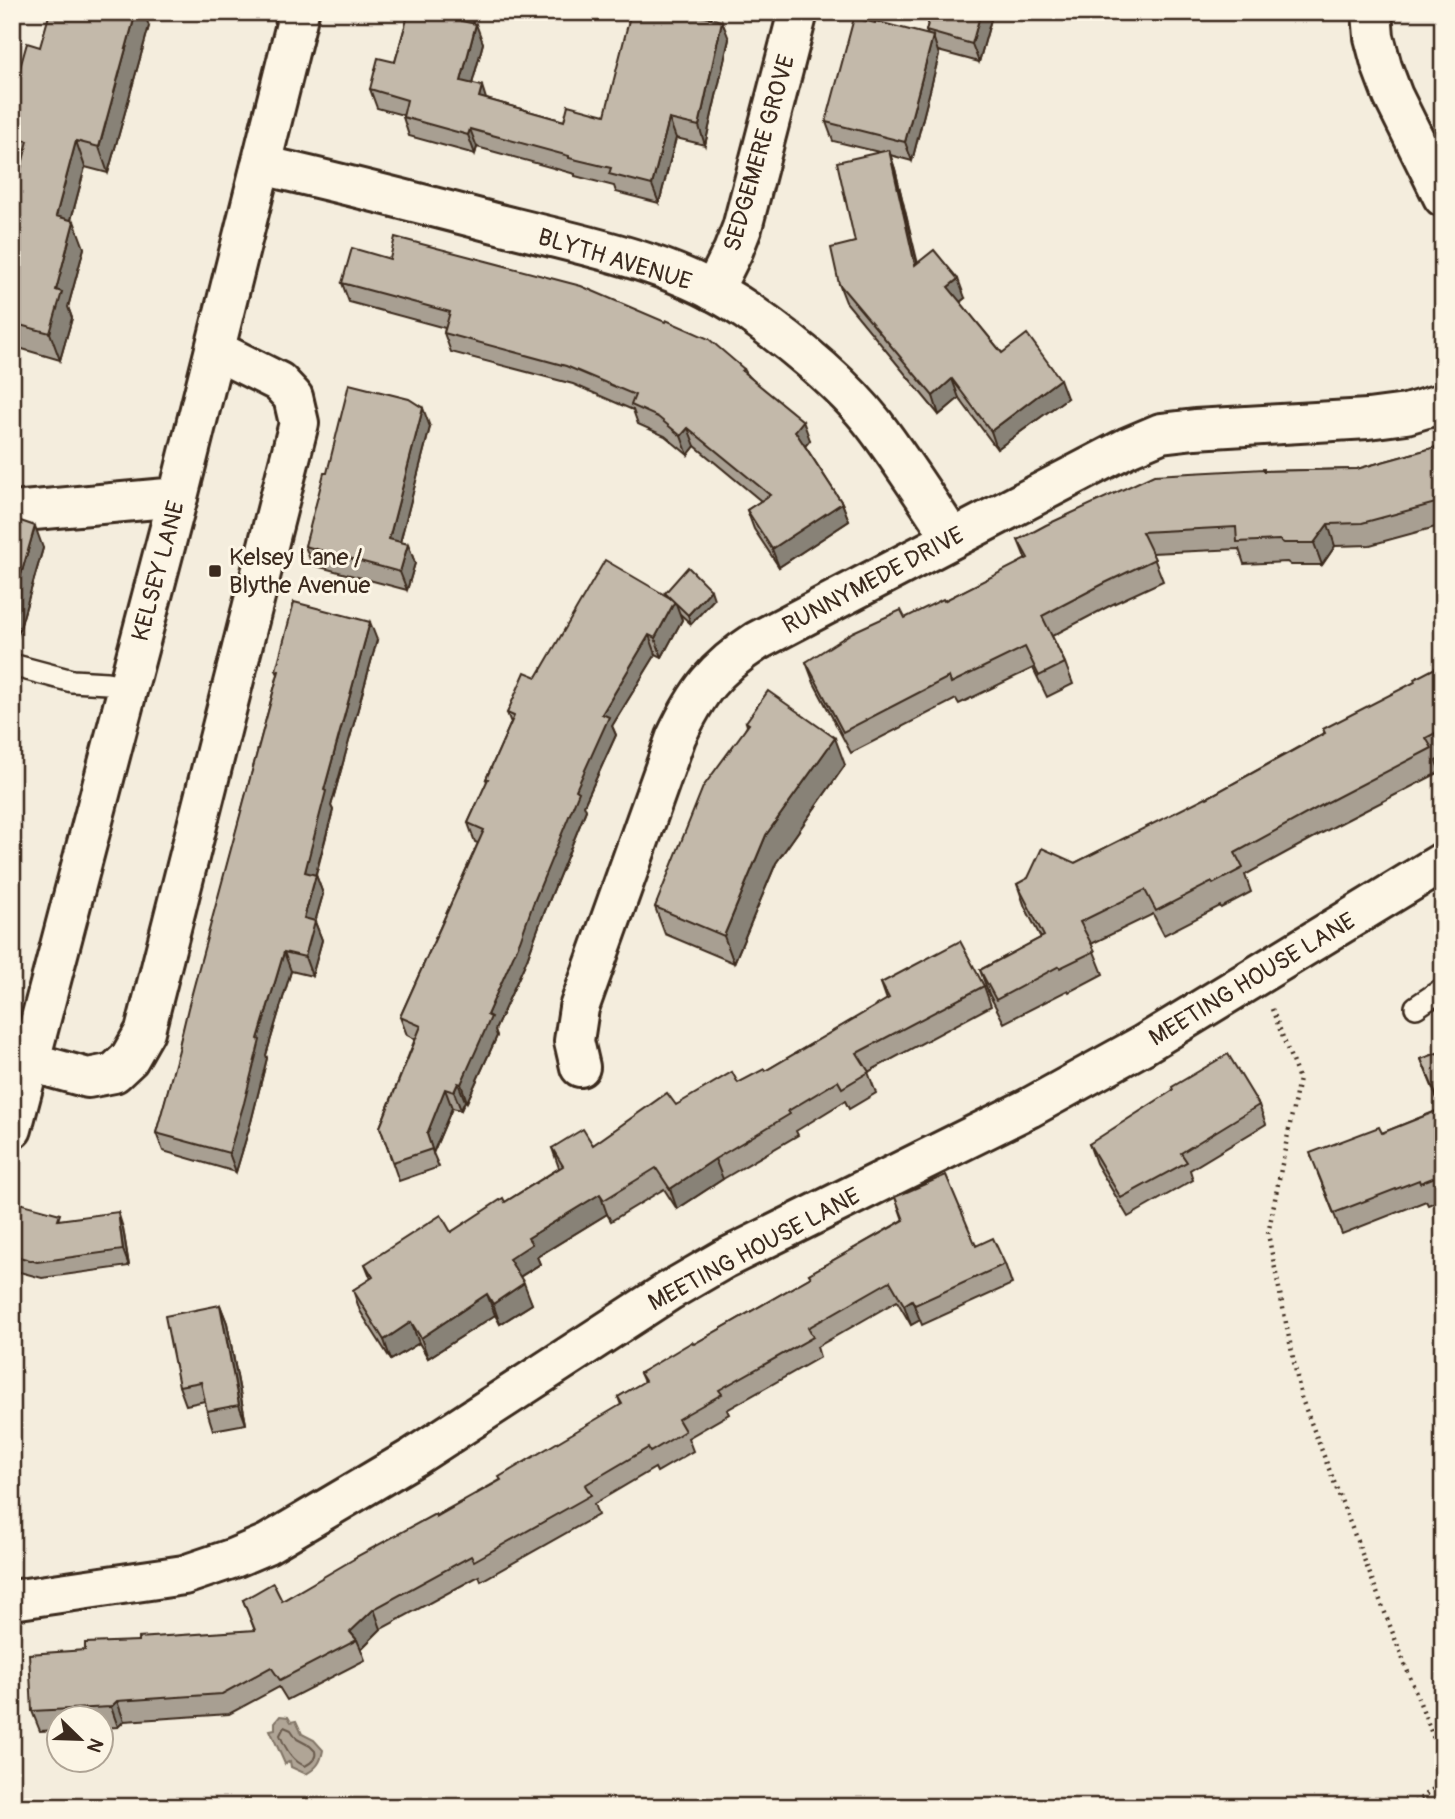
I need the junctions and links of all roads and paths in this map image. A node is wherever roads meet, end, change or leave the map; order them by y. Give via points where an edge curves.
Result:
1 (299, 12) edge
2 (798, 12) edge
3 (1372, 12) edge
4 (261, 165) junction
5 (1443, 197) edge
6 (713, 291) junction
7 (215, 351) junction
8 (1443, 403) edge
9 (178, 497) junction
10 (12, 512) edge
11 (952, 538) junction
12 (12, 665) edge
13 (128, 687) junction
14 (1443, 862) edge
15 (1258, 976) junction
16 (1443, 989) edge
17 (1416, 1007) dead end
18 (21, 1059) edge
19 (580, 1067) dead end
20 (12, 1129) edge
21 (12, 1600) edge
22 (1443, 1762) edge
23 (1443, 1782) edge
24 (1409, 1807) edge

1 - 4 street, KELSEY LANE
2 - 6 street, SEDGEMERE GROVE via 742,228
3 - 5 street via 1382,67
4 - 6 street, BLYTH AVENUE via 618,254
4 - 7 street, KELSEY LANE
6 - 11 street, BLYTH AVENUE via 785,340 847,395 872,422
7 - 9 street, KELSEY LANE
7 - 18 street via 279,382 293,397 299,423 145,1031 129,1059 114,1073 88,1078
8 - 11 street, RUNNYMEDE DRIVE via 1368,419 1161,433
9 - 10 street
9 - 13 street, KELSEY LANE
11 - 19 street, RUNNYMEDE DRIVE via 757,641 705,685 676,737 579,1008 575,1041
12 - 13 lane via 72,681
13 - 18 street, KELSEY LANE
14 - 15 street, MEETING HOUSE LANE
15 - 21 street, MEETING HOUSE LANE via 1029,1108 724,1259 415,1457 267,1544 184,1574
15 - 22 path via 1300,1079 1268,1234 1301,1397
16 - 17 lane
18 - 20 street, KELSEY LANE
23 - 24 path

